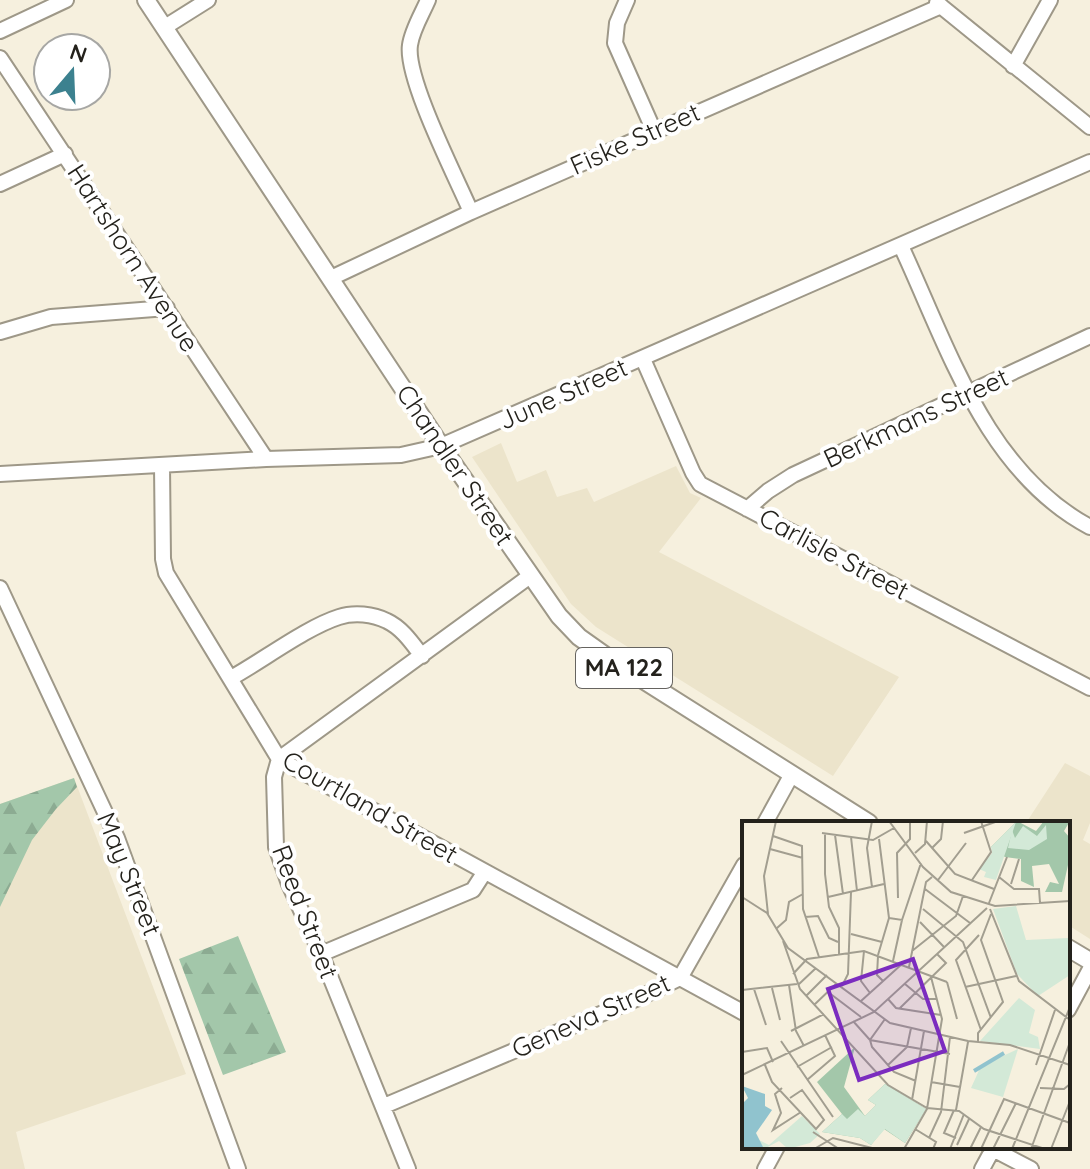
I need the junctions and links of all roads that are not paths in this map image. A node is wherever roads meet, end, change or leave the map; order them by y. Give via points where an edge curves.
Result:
1 (66, 0) edge
2 (146, 0) edge
3 (208, 0) edge
4 (428, 0) edge
5 (627, 0) edge
6 (1050, 0) edge
7 (937, 3) edge
8 (165, 27) junction
9 (0, 31) edge
10 (0, 58) edge
11 (1013, 66) junction
12 (1090, 127) edge
13 (654, 131) junction
14 (65, 154) junction
15 (1090, 162) edge
16 (0, 184) edge
17 (471, 212) junction
18 (901, 246) junction
19 (331, 278) junction
20 (167, 308) junction
21 (0, 332) edge
22 (1090, 336) edge
23 (643, 359) junction
24 (969, 395) junction
25 (441, 446) junction
26 (266, 459) junction
27 (162, 466) junction
28 (0, 474) edge
29 (747, 509) junction
30 (1090, 527) edge
31 (530, 576) junction
32 (0, 588) edge
33 (422, 656) junction
34 (231, 678) junction
35 (1090, 688) edge
36 (279, 759) junction
37 (792, 774) junction
38 (766, 821) edge
39 (866, 821) edge
40 (742, 869) edge
41 (484, 873) junction
42 (1070, 949) edge
43 (321, 954) junction
44 (1090, 961) edge
45 (1090, 969) edge
46 (680, 978) junction
47 (1070, 1006) edge
48 (742, 1012) edge
49 (384, 1106) junction
50 (776, 1149) edge
51 (992, 1149) edge
52 (994, 1149) edge
53 (238, 1169) edge
54 (408, 1169) edge
55 (765, 1169) edge
56 (982, 1169) edge
57 (1031, 1169) edge

1 - 9 street
2 - 8 main road, Chandler Street / MA 122
3 - 8 street
4 - 17 street via 410,44 409,61
5 - 13 street via 615,43
6 - 11 street
7 - 11 street
7 - 13 street, Fiske Street
8 - 19 main road, Chandler Street / MA 122
10 - 14 street, Hartshorn Avenue
11 - 12 street
13 - 17 street, Fiske Street
14 - 16 street
14 - 20 street, Hartshorn Avenue
15 - 18 street, June Street
17 - 19 street, Fiske Street
18 - 23 street, June Street
18 - 24 street
19 - 25 main road, Chandler Street / MA 122
20 - 21 street via 51,317
20 - 26 street, Hartshorn Avenue
22 - 24 street, Berkmans Street
23 - 25 street, June Street
23 - 29 street, Carlisle Street via 700,484
24 - 29 street, Berkmans Street via 793,475
24 - 30 street via 1020,472 1045,498
25 - 26 street, June Street via 401,455
25 - 31 main road, Chandler Street / MA 122
26 - 27 street, June Street
27 - 28 street, June Street
27 - 34 street, Courtland Street via 166,573
29 - 35 street, Carlisle Street
31 - 33 street
31 - 37 main road, Chandler Street / MA 122 via 579,637
32 - 53 street, May Street via 117,838
33 - 34 street via 390,622 356,614 321,626
33 - 36 street
34 - 36 street, Courtland Street
36 - 41 street, Courtland Street
36 - 43 street, Reed Street via 274,777 276,847
37 - 38 street
37 - 39 main road, Chandler Street / MA 122
40 - 46 street, Geneva Street
41 - 43 street via 473,890
41 - 46 street, Courtland Street
42 - 44 main road
43 - 49 street, Reed Street
45 - 47 street
46 - 48 street, Courtland Street
46 - 49 street, Geneva Street
49 - 54 street, Reed Street
50 - 55 street
51 - 56 street
52 - 57 street

